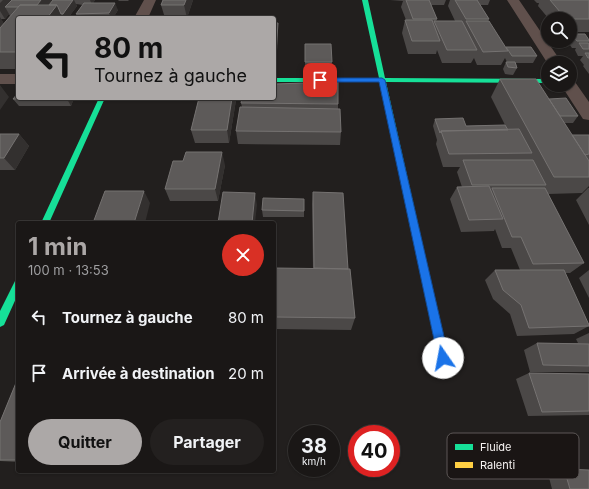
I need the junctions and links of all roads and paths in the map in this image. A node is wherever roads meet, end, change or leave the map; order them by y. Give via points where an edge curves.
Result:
1 (150, 0) edge
2 (365, 0) edge
3 (513, 0) edge
4 (142, 16) edge
5 (550, 56) edge
6 (0, 79) edge
7 (16, 79) edge
8 (276, 80) edge
9 (382, 80) junction
10 (541, 81) edge
11 (574, 92) edge
12 (101, 100) edge
13 (589, 115) edge
14 (46, 221) edge
15 (10, 291) edge
16 (0, 322) edge
17 (443, 358) dead end

1 - 4 street
2 - 9 street
3 - 5 street
6 - 7 street
8 - 9 street
9 - 10 street
9 - 17 street
11 - 13 street
12 - 14 street
15 - 16 street

